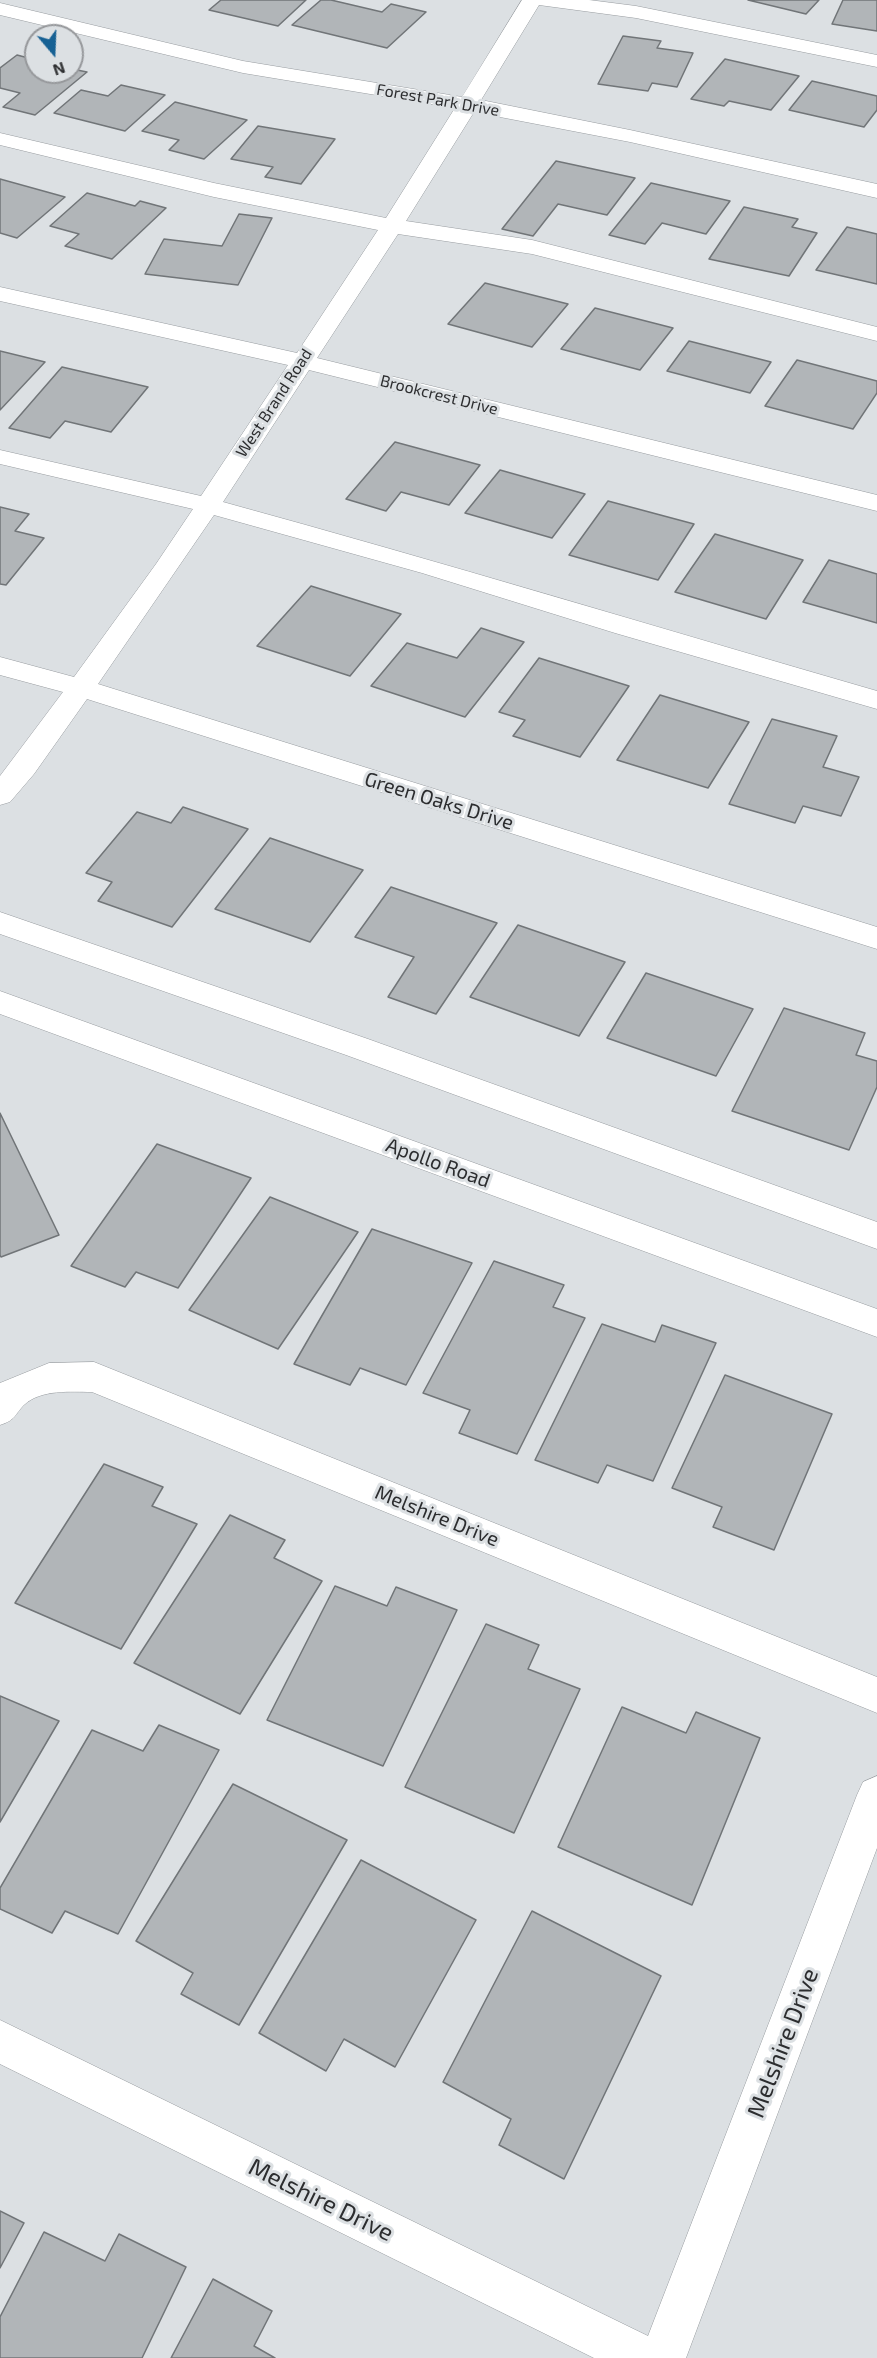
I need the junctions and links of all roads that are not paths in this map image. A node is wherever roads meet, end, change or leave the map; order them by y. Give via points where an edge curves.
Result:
1 (532, 0) edge
2 (543, 0) edge
3 (0, 9) edge
4 (877, 61) edge
5 (467, 104) junction
6 (0, 139) edge
7 (877, 191) edge
8 (392, 226) junction
9 (0, 294) edge
10 (877, 334) edge
11 (302, 361) junction
12 (0, 457) edge
13 (877, 503) edge
14 (207, 505) junction
15 (0, 666) edge
16 (81, 688) junction
17 (877, 700) edge
18 (0, 795) edge
19 (0, 923) edge
20 (877, 938) edge
21 (0, 1002) edge
22 (877, 1236) edge
23 (877, 1323) edge
24 (0, 1410) edge
25 (877, 1695) edge
26 (877, 1795) edge
27 (0, 2041) edge
28 (643, 2358) edge
29 (663, 2358) edge

1 - 5 street, West Brand Road
2 - 4 street via 636,12
3 - 5 street, Forest Park Drive via 243,67
5 - 7 street, Forest Park Drive
5 - 8 street, West Brand Road
6 - 8 street via 214,190
8 - 10 street via 532,247
8 - 11 street, West Brand Road
9 - 11 street, Brookcrest Drive
11 - 13 street, Brookcrest Drive
11 - 14 street, West Brand Road
12 - 14 street
14 - 16 street, West Brand Road
14 - 17 street via 431,567
15 - 16 street, Green Oaks Drive
16 - 18 street, West Brand Road
16 - 20 street, Green Oaks Drive
19 - 22 street via 357,1047
21 - 23 street, Apollo Road
24 - 25 street, Melshire Drive via 13,1393 49,1378 94,1377
26 - 29 street, Melshire Drive
27 - 28 street, Melshire Drive

